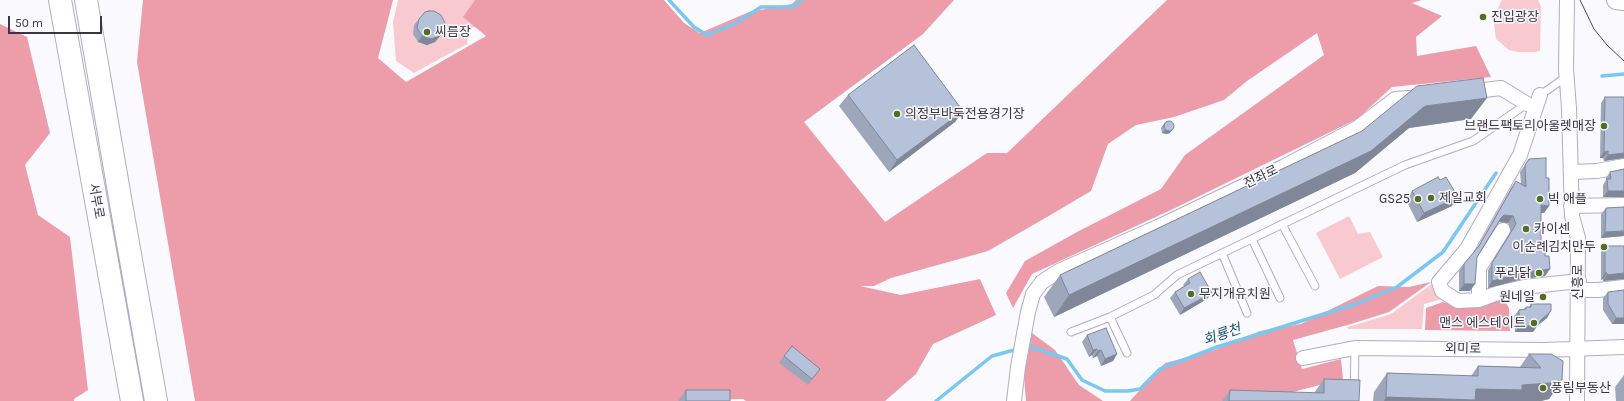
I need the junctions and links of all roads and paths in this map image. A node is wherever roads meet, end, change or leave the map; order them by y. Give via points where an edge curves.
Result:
1 (60, 0) edge
2 (86, 0) edge
3 (1567, 0) edge
4 (1616, 0) edge
5 (1624, 1) edge
6 (1566, 73) junction
7 (1456, 93) edge
8 (1433, 95) edge
9 (1540, 95) junction
10 (1527, 104) junction
11 (1624, 166) edge
12 (1571, 172) junction
13 (1624, 205) edge
14 (1571, 206) junction
15 (1282, 224) junction
16 (1502, 230) dead end
17 (1252, 239) junction
18 (1222, 253) junction
19 (1315, 286) dead end
20 (1579, 286) junction
21 (1624, 287) edge
22 (1280, 298) dead end
23 (1479, 300) junction
24 (1247, 313) dead end
25 (1110, 317) junction
26 (1071, 332) dead end
27 (1624, 347) edge
28 (1355, 348) junction
29 (1578, 349) junction
30 (1127, 353) dead end
31 (1303, 358) dead end
32 (132, 401) edge
33 (156, 401) edge
34 (1014, 401) edge
35 (1354, 401) edge
36 (1578, 401) edge

1 - 32 highway, 서부로
2 - 33 highway, 서부로
3 - 6 street, 신흥로
4 - 5 street
6 - 9 lane
6 - 12 street, 신흥로
7 - 10 street via 1501,88
8 - 34 street, 전좌로 via 1395,99 1357,128 1283,167 1059,271 1042,282 1033,294 1025,327
9 - 10 lane
9 - 23 street via 1520,155 1467,249 1439,282 1442,291 1458,301
10 - 15 lane via 1473,141 1405,165
11 - 12 street
12 - 14 street, 신흥로
13 - 14 street
14 - 20 street, 신흥로 via 1578,238
15 - 17 lane
15 - 19 lane
16 - 23 street via 1479,268
17 - 18 lane
17 - 22 lane
18 - 24 lane
18 - 25 lane via 1177,275 1154,295
20 - 21 street via 1598,290
20 - 23 street via 1524,287
20 - 29 street, 신흥로
25 - 26 lane
25 - 30 lane
27 - 29 street, 외미로
28 - 29 street, 외미로
28 - 31 street, 외미로
28 - 35 lane
29 - 36 street, 신흥로

